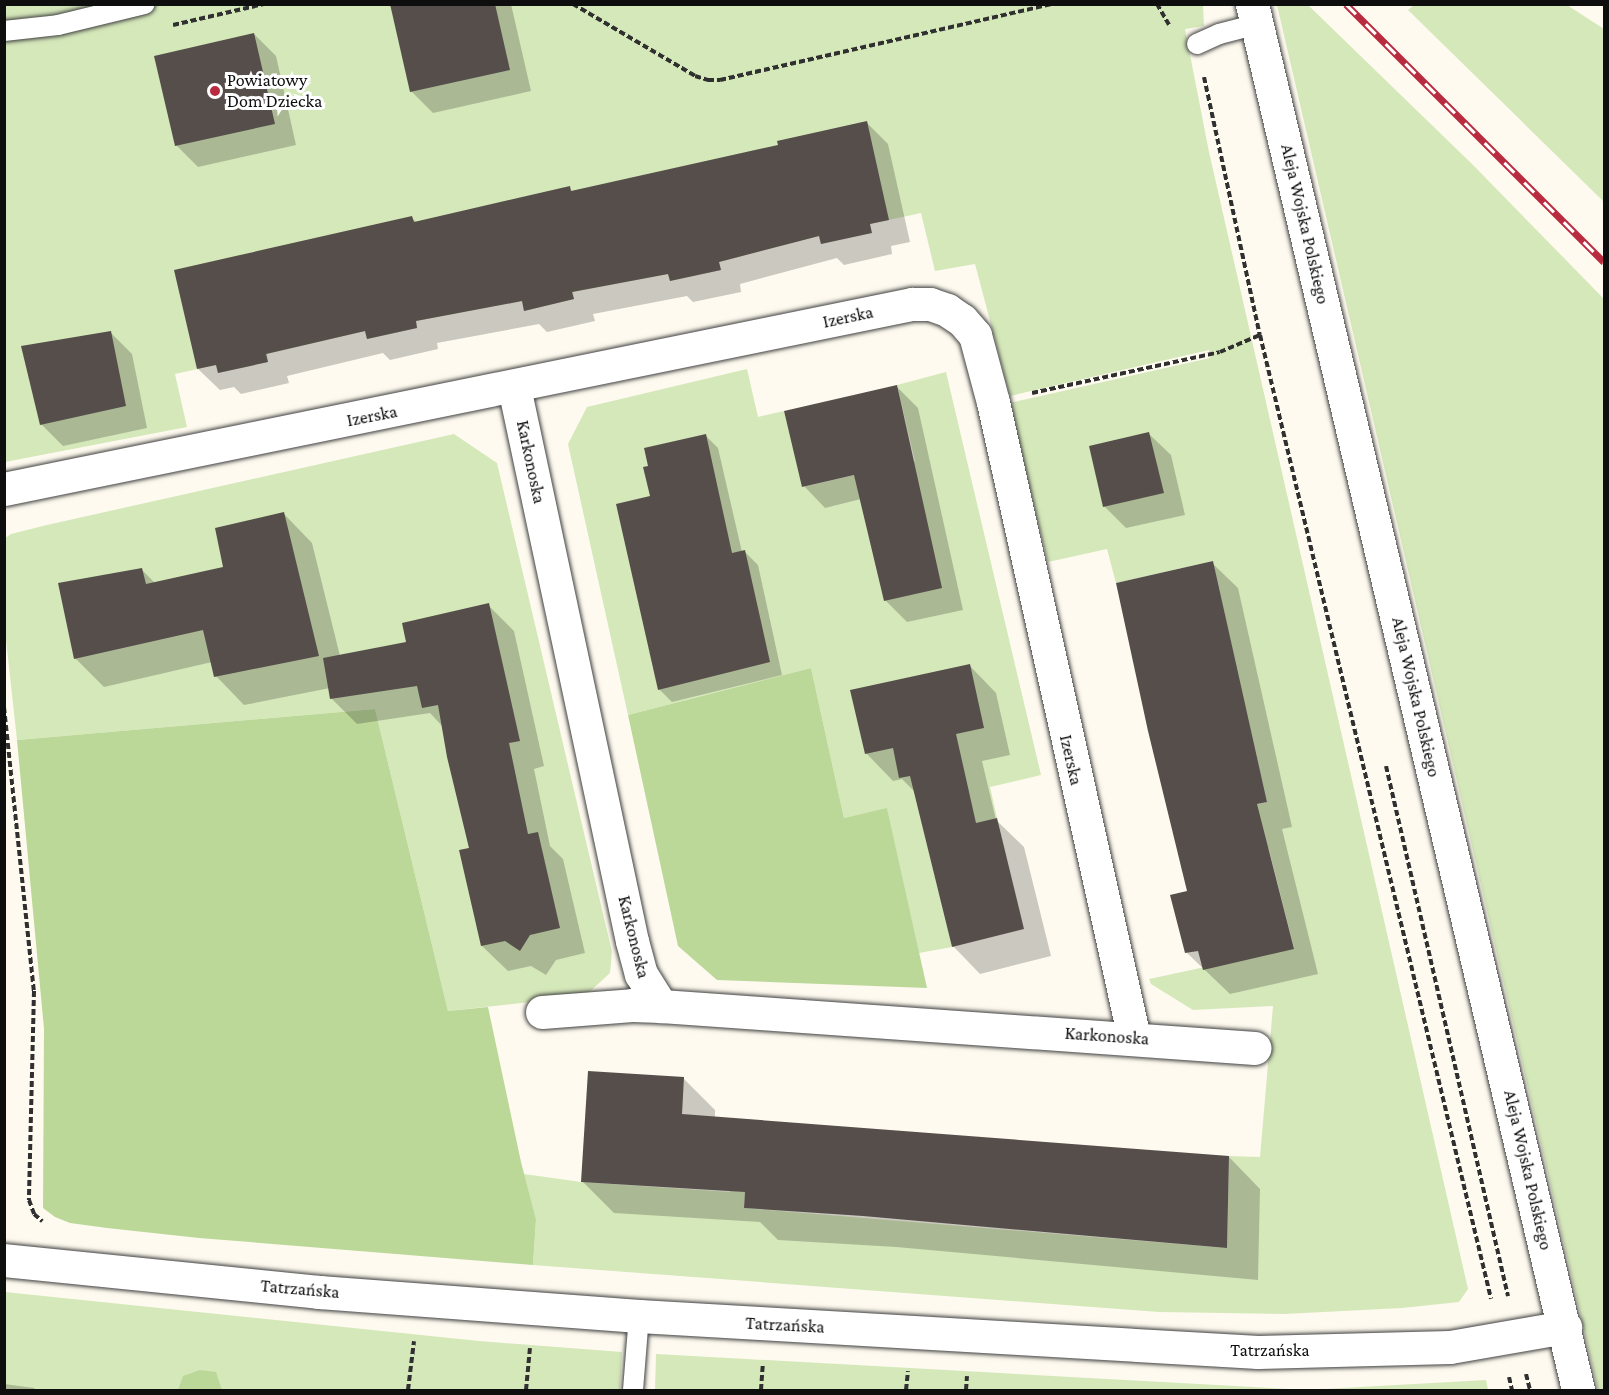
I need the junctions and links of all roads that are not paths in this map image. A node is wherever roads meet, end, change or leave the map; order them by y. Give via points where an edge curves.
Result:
1 (145, 4) edge
2 (1255, 14) edge
3 (4, 31) edge
4 (1197, 44) road end
5 (514, 387) junction
6 (4, 489) edge
7 (661, 1006) junction
8 (542, 1012) dead end
9 (1134, 1038) junction
10 (1255, 1048) dead end
11 (4, 1260) edge
12 (639, 1316) junction
13 (1565, 1326) junction
14 (633, 1390) edge
15 (1578, 1390) edge

1 - 3 lane via 58,25
2 - 4 lane
2 - 13 street, Aleja Wojska Polskiego
5 - 6 street, Izerska
5 - 7 street, Karkonoska via 632,941 641,974
5 - 9 street, Izerska via 922,304 956,315 975,335 993,402
7 - 8 street
7 - 9 street, Karkonoska
9 - 10 street, Karkonoska
11 - 12 street, Tatrzańska via 319,1292
12 - 13 street, Tatrzańska via 1258,1352 1450,1347
12 - 14 lane
13 - 15 street, Aleja Wojska Polskiego

